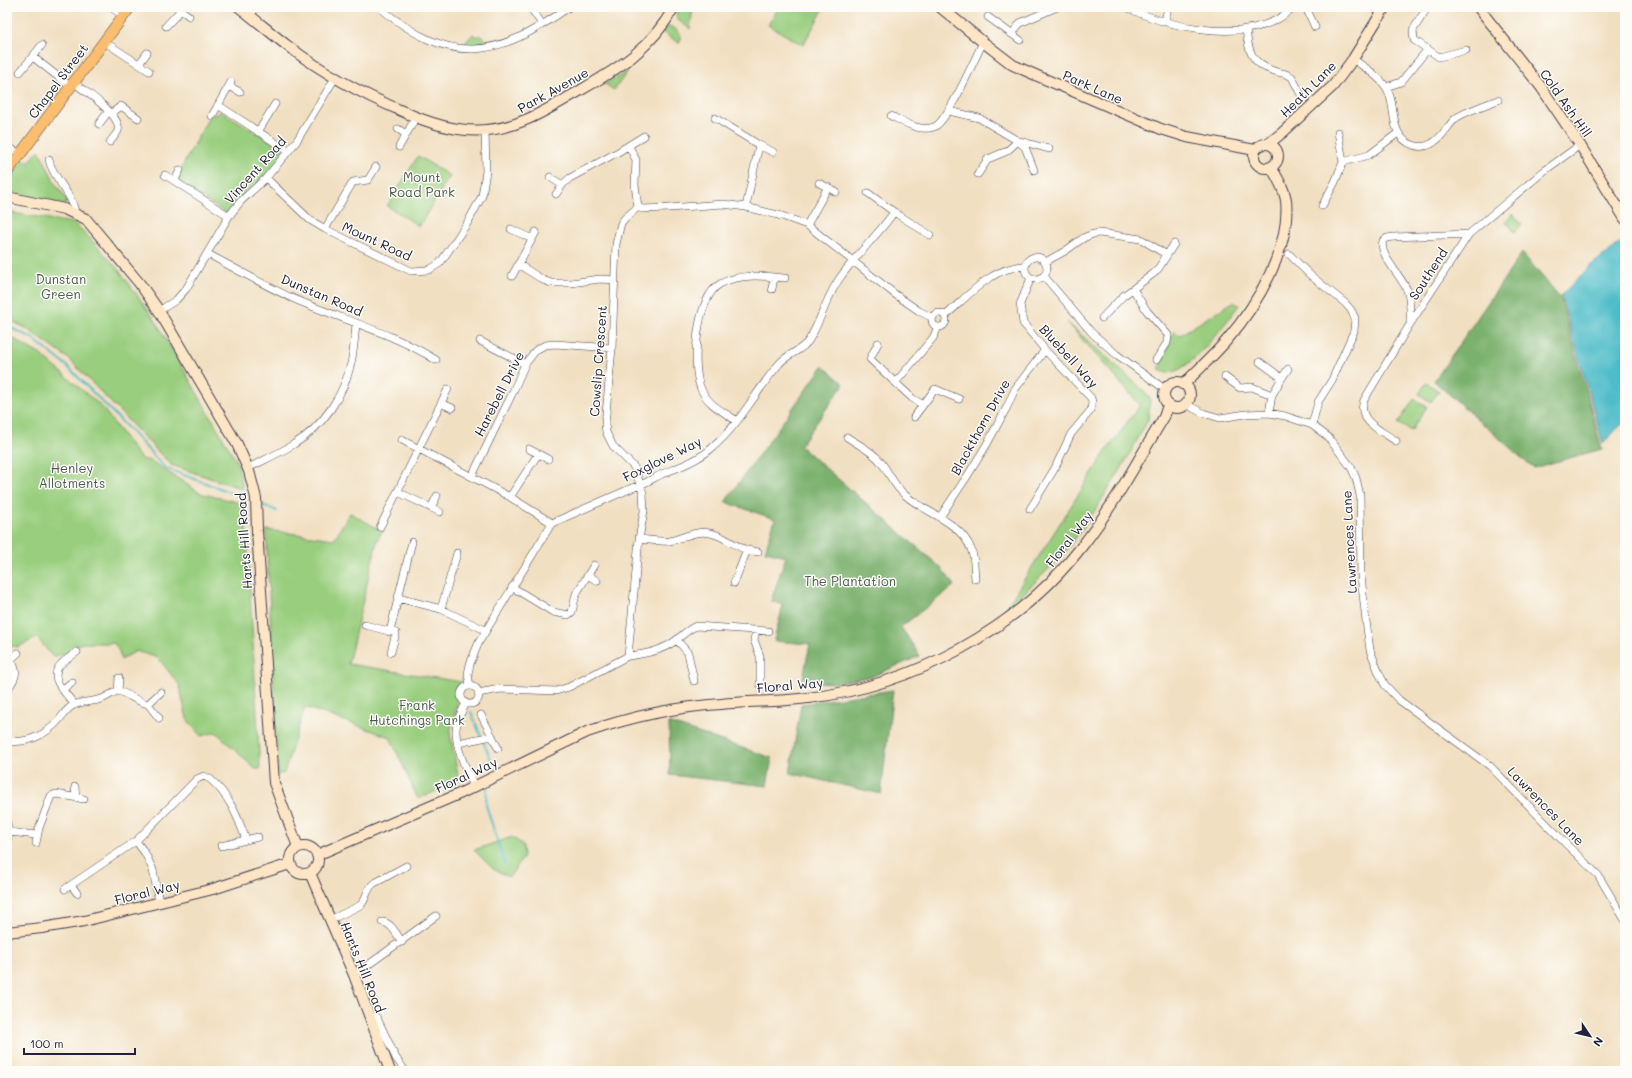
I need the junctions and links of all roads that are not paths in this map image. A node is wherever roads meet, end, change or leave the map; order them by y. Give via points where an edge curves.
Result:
1 (110, 7) edge
2 (239, 7) edge
3 (257, 7) edge
4 (379, 7) edge
5 (530, 7) edge
6 (568, 7) edge
7 (674, 7) edge
8 (1057, 7) edge
9 (1126, 7) edge
10 (1168, 7) edge
11 (1293, 7) edge
12 (1304, 7) edge
13 (1385, 7) edge
14 (1478, 7) edge
15 (179, 8) edge
16 (1427, 8) edge
17 (946, 9) edge
18 (127, 12) edge
19 (249, 15) junction
20 (189, 16) dead end
21 (988, 17) dead end
22 (1029, 20) junction
23 (1165, 21) junction
24 (542, 24) junction
25 (166, 26) dead end
26 (1032, 27) dead end
27 (1315, 27) dead end
28 (1246, 29) junction
29 (1012, 34) junction
30 (1020, 40) dead end
31 (105, 42) junction
32 (982, 42) junction
33 (42, 45) dead end
34 (1427, 50) junction
35 (1466, 50) dead end
36 (146, 54) dead end
37 (33, 57) junction
38 (1353, 59) junction
39 (139, 64) junction
40 (1260, 64) junction
41 (149, 71) dead end
42 (1254, 71) dead end
43 (20, 72) dead end
44 (335, 78) junction
45 (73, 85) junction
46 (1386, 87) junction
47 (240, 92) dead end
48 (1301, 95) dead end
49 (1498, 100) dead end
50 (275, 104) dead end
51 (218, 105) junction
52 (949, 111) junction
53 (110, 112) junction
54 (212, 116) dead end
55 (891, 116) dead end
56 (416, 117) junction
57 (138, 118) dead end
58 (716, 118) dead end
59 (99, 124) dead end
60 (398, 129) dead end
61 (486, 130) junction
62 (258, 132) junction
63 (1338, 132) dead end
64 (1398, 133) junction
65 (406, 134) junction
66 (644, 136) dead end
67 (1018, 141) junction
68 (110, 142) dead end
69 (1268, 144) junction
70 (759, 145) junction
71 (1580, 145) junction
72 (7, 146) edge
73 (399, 146) dead end
74 (629, 146) junction
75 (1049, 149) dead end
76 (1255, 150) junction
77 (288, 151) junction
78 (774, 152) dead end
79 (20, 154) junction
80 (49, 160) dead end
81 (1343, 162) junction
82 (376, 167) dead end
83 (1271, 167) junction
84 (180, 170) dead end
85 (1034, 170) dead end
86 (7, 172) edge
87 (978, 174) dead end
88 (165, 175) dead end
89 (550, 177) dead end
90 (266, 178) junction
91 (175, 180) junction
92 (819, 183) dead end
93 (562, 185) junction
94 (828, 187) junction
95 (836, 192) dead end
96 (868, 193) dead end
97 (556, 194) dead end
98 (7, 197) edge
99 (1322, 206) dead end
100 (638, 207) junction
101 (746, 207) junction
102 (894, 212) junction
103 (75, 214) junction
104 (230, 216) junction
105 (1625, 219) edge
106 (807, 224) junction
107 (511, 229) dead end
108 (325, 230) junction
109 (536, 232) dead end
110 (1468, 234) junction
111 (930, 235) dead end
112 (532, 239) junction
113 (1174, 244) dead end
114 (208, 254) junction
115 (1289, 254) dead end
116 (1167, 255) junction
117 (853, 261) junction
118 (1046, 262) junction
119 (518, 264) junction
120 (1025, 266) junction
121 (512, 276) dead end
122 (1044, 276) junction
123 (774, 277) junction
124 (785, 278) dead end
125 (1031, 278) junction
126 (615, 280) junction
127 (772, 289) dead end
128 (1132, 289) junction
129 (160, 311) junction
130 (945, 316) junction
131 (933, 318) junction
132 (1102, 318) dead end
133 (356, 323) junction
134 (1410, 324) junction
135 (938, 327) junction
136 (480, 341) dead end
137 (878, 343) dead end
138 (612, 348) junction
139 (1045, 350) junction
140 (429, 355) junction
141 (436, 360) dead end
142 (1156, 360) dead end
143 (1260, 362) dead end
144 (426, 364) dead end
145 (525, 364) junction
146 (1288, 369) dead end
147 (1225, 377) dead end
148 (1282, 378) junction
149 (896, 382) junction
150 (1182, 384) junction
151 (448, 389) dead end
152 (1166, 390) junction
153 (1272, 395) junction
154 (959, 400) dead end
155 (441, 403) junction
156 (1187, 403) junction
157 (923, 405) junction
158 (1168, 405) junction
159 (452, 408) dead end
160 (1269, 413) junction
161 (914, 417) dead end
162 (737, 421) junction
163 (1312, 425) junction
164 (847, 437) dead end
165 (402, 440) dead end
166 (1396, 441) dead end
167 (419, 448) junction
168 (529, 450) dead end
169 (538, 454) junction
170 (548, 459) dead end
171 (248, 468) junction
172 (472, 476) junction
173 (641, 486) junction
174 (398, 492) junction
175 (437, 496) dead end
176 (510, 497) junction
177 (431, 508) junction
178 (1030, 509) dead end
179 (440, 512) dead end
180 (940, 518) junction
181 (552, 523) junction
182 (380, 527) dead end
183 (639, 539) junction
184 (412, 542) dead end
185 (747, 550) junction
186 (758, 552) dead end
187 (457, 553) dead end
188 (594, 565) dead end
189 (588, 575) junction
190 (975, 579) dead end
191 (597, 581) dead end
192 (734, 583) dead end
193 (512, 587) junction
194 (398, 598) junction
195 (441, 609) junction
196 (365, 625) dead end
197 (485, 630) junction
198 (756, 630) junction
199 (768, 631) dead end
200 (390, 632) junction
201 (677, 640) junction
202 (77, 652) dead end
203 (391, 652) dead end
204 (18, 653) dead end
205 (628, 656) junction
206 (9, 658) edge
207 (119, 678) dead end
208 (694, 681) dead end
209 (72, 682) dead end
210 (760, 684) dead end
211 (470, 686) junction
212 (63, 689) junction
213 (7, 690) edge
214 (118, 691) junction
215 (160, 692) dead end
216 (478, 692) junction
217 (466, 703) junction
218 (74, 704) junction
219 (148, 704) junction
220 (481, 715) dead end
221 (159, 718) dead end
222 (486, 737) junction
223 (7, 741) edge
224 (458, 743) junction
225 (498, 748) dead end
226 (474, 786) junction
227 (75, 787) dead end
228 (76, 797) junction
229 (84, 799) dead end
230 (7, 823) edge
231 (9, 832) junction
232 (37, 835) junction
233 (258, 837) dead end
234 (246, 840) junction
235 (136, 841) junction
236 (7, 842) edge
237 (36, 843) dead end
238 (220, 846) dead end
239 (298, 847) junction
240 (317, 854) junction
241 (290, 864) junction
242 (406, 866) dead end
243 (310, 873) junction
244 (77, 893) dead end
245 (159, 902) junction
246 (436, 916) dead end
247 (330, 920) junction
248 (1625, 920) edge
249 (382, 922) dead end
250 (7, 932) edge
251 (402, 942) junction
252 (354, 975) junction
253 (369, 1015) junction
254 (390, 1071) edge
255 (405, 1071) edge

1 - 18 street
2 - 19 street, Park Avenue
3 - 19 street
4 - 24 street via 419,34 439,44 462,49 501,45
5 - 24 street
6 - 24 street
7 - 61 street, Park Avenue via 659,31 626,62 533,117 516,124
8 - 22 street
9 - 23 street
10 - 23 street
11 - 28 street via 1277,20
12 - 27 street
13 - 38 street, Heath Lane
14 - 71 street, Cold Ash Hill via 1540,87
15 - 20 street
15 - 25 street
16 - 34 street via 1413,29 1412,36
17 - 32 street, Park Lane
18 - 31 main road, Chapel Street
19 - 44 street, Park Avenue via 289,47
21 - 29 street
22 - 26 street
22 - 29 street via 1020,23
23 - 28 street via 1208,29
28 - 40 street via 1248,48
29 - 30 street
31 - 39 street
31 - 45 main road, Chapel Street
32 - 52 street
32 - 76 street, Park Lane via 1013,65 1149,125 1187,137
33 - 37 street
34 - 35 street via 1439,57
34 - 46 street via 1401,82
36 - 39 street
37 - 43 street
37 - 45 street
38 - 46 street
38 - 69 street, Heath Lane via 1332,86
39 - 41 street
40 - 42 street
40 - 48 street via 1292,77
44 - 56 street, Park Avenue
44 - 77 street, Vincent Road
45 - 53 street
45 - 79 main road, Chapel Street
46 - 64 street
47 - 51 street via 230,84
49 - 64 street via 1457,118 1440,138 1426,146 1412,145 1403,140
50 - 62 street
51 - 54 street
51 - 62 street
52 - 55 street via 939,124 927,128 914,126
52 - 67 street via 986,121
53 - 57 street via 121,106
53 - 59 street
53 - 68 street via 117,123 118,131
56 - 61 street, Park Avenue via 453,129
56 - 65 street
58 - 70 street
60 - 65 street
61 - 108 street, Mount Road via 486,171 482,196 466,225 435,267 411,271
62 - 77 street
63 - 81 street
64 - 81 street via 1369,155
65 - 73 street
66 - 74 street
67 - 75 street
67 - 85 street via 1025,147
67 - 87 street via 1006,151 988,159
69 - 76 street via 1260,144
69 - 83 street via 1275,147 1278,154 1277,162
70 - 78 street
70 - 101 street
71 - 105 street, Cold Ash Hill
71 - 110 street, Southend via 1538,175
72 - 79 street
74 - 93 street via 570,178
74 - 100 street via 636,160 635,185
76 - 83 street via 1253,158 1257,164 1264,168
77 - 90 street, Vincent Road
79 - 86 main road, Chapel Street
80 - 103 street via 74,206
81 - 99 street
82 - 108 street, Mount Road via 368,180 354,182
83 - 150 street via 1282,186 1286,200 1281,242 1273,269 1253,304 1227,340
84 - 91 street
88 - 91 street
89 - 93 street
90 - 104 street, Vincent Road via 241,201
90 - 108 street, Mount Road via 310,220
91 - 104 street
92 - 94 street
93 - 97 street
94 - 95 street
94 - 106 street
96 - 102 street
98 - 103 street, Harts Hill Road via 64,209
100 - 101 street via 642,209 723,204
100 - 126 street, Cowslip Crescent via 625,218 619,229
101 - 106 street
102 - 111 street
102 - 117 street, Foxglove Way
103 - 129 street, Harts Hill Road via 86,219 105,240
104 - 114 street, Vincent Road
106 - 117 street
107 - 112 street
109 - 112 street
110 - 134 street, Southend
110 - 134 street via 1390,237 1383,241 1384,253 1408,292
112 - 119 street
113 - 116 street
114 - 129 street, Vincent Road via 182,294
114 - 133 street, Dunstan Road via 292,298
115 - 163 street via 1345,303 1355,318 1354,331 1332,380 1318,402
116 - 118 street via 1140,239 1099,233 1081,239
116 - 128 street via 1152,274
117 - 131 street via 900,299
117 - 162 street, Foxglove Way via 841,276 808,342 780,362
118 - 120 street via 1034,257
118 - 122 street via 1048,269
119 - 121 street
119 - 126 street via 551,283
120 - 125 street via 1026,273
120 - 130 street via 1008,268 996,274
122 - 125 street via 1036,280
122 - 152 street via 1092,333
123 - 124 street
123 - 127 street
123 - 162 street via 752,275 720,283 707,297 702,311 696,361 701,390 714,406
125 - 139 street, Bluebell Way via 1020,304 1021,317
126 - 138 street, Cowslip Crescent
128 - 132 street
128 - 142 street via 1168,335 1167,343
129 - 171 street, Harts Hill Road via 237,444
130 - 131 street via 938,313
130 - 135 street via 945,325
131 - 135 street via 933,324
133 - 140 street, Dunstan Road via 396,338
133 - 171 street via 351,363 343,386 328,413 296,443
134 - 166 street, Southend via 1364,400 1362,408 1368,422
135 - 149 street via 933,338
136 - 145 street
137 - 149 street via 870,359
138 - 145 street, Harebell Drive via 549,344 536,350
138 - 173 street, Cowslip Crescent via 606,432 617,452 634,467
139 - 178 street, Bluebell Way via 1091,398 1092,406 1088,415 1071,434 1055,468
139 - 180 street, Blackthorn Drive via 1015,389 987,444
140 - 141 street, Dunstan Road
140 - 144 street
143 - 148 street
145 - 172 street, Harebell Drive
146 - 148 street
147 - 153 street via 1240,388 1252,387
148 - 153 street
149 - 157 street
150 - 152 street via 1171,384
150 - 156 street via 1189,392
151 - 155 street
152 - 158 street via 1164,398
153 - 160 street
154 - 157 street via 935,389
155 - 159 street
155 - 167 street
156 - 158 street via 1176,408
156 - 160 street, Lawrences Lane via 1203,413 1220,418
157 - 161 street
158 - 226 street, Floral Way via 1164,417 1083,546 1032,599 950,655 898,678 862,688 808,698 681,708 607,725
160 - 163 street, Lawrences Lane
162 - 173 street, Foxglove Way via 713,448
163 - 248 street, Lawrences Lane via 1328,437 1351,467 1356,478 1360,495 1360,576 1370,650 1385,685 1399,700 1490,766 1598,874
164 - 180 street via 878,459 894,485 906,496
165 - 167 street
167 - 172 street
167 - 174 street
168 - 169 street
169 - 170 street
169 - 176 street
171 - 239 street, Harts Hill Road via 256,498 274,783
172 - 176 street
173 - 181 street, Foxglove Way
173 - 183 street, Cowslip Crescent via 644,511
174 - 177 street
174 - 182 street
175 - 177 street
176 - 181 street
177 - 179 street
180 - 190 street via 966,539 973,557
181 - 193 street
183 - 185 street via 662,542 708,532
183 - 205 street, Cowslip Crescent
184 - 194 street
185 - 186 street
185 - 192 street
187 - 195 street
188 - 189 street
189 - 191 street
189 - 193 street via 576,594 572,612 568,615 553,612
193 - 197 street
194 - 195 street
194 - 200 street
195 - 197 street
196 - 200 street
197 - 211 street via 470,664
198 - 199 street
198 - 201 street via 696,626 687,630
198 - 210 street via 754,640 760,656
200 - 203 street via 396,633
201 - 205 street via 653,652
201 - 208 street via 688,653
202 - 212 street via 58,668 57,682
204 - 206 street
205 - 216 street via 556,691 500,689
206 - 213 street via 14,664 16,675
207 - 214 street
209 - 212 street
211 - 216 street
211 - 217 street via 464,688 461,694 462,700
212 - 218 street
214 - 218 street via 99,700
214 - 219 street via 137,702
215 - 219 street
216 - 217 street via 475,702
217 - 224 street via 457,723
218 - 223 street via 44,734 25,741
219 - 221 street
220 - 222 street
222 - 224 street
222 - 225 street
224 - 226 street
226 - 240 street, Floral Way
227 - 228 street
228 - 229 street
228 - 232 street via 56,794 51,796
230 - 231 street
231 - 232 street
231 - 236 street
232 - 237 street
233 - 234 street
234 - 235 street via 240,821 228,799 204,776 186,790
234 - 238 street
235 - 244 street via 68,887
235 - 245 street via 145,853 152,870
239 - 240 street via 307,846
239 - 241 street via 290,856
240 - 243 street via 318,863
241 - 243 street via 298,873
241 - 245 street, Floral Way via 213,889
242 - 247 street via 373,884 362,905
243 - 247 street, Harts Hill Road
245 - 250 street, Floral Way via 84,921
246 - 251 street
247 - 252 street, Harts Hill Road
249 - 251 street via 392,927
251 - 252 street
252 - 253 street, Harts Hill Road
253 - 254 street, Harts Hill Road
253 - 255 street via 377,1018

